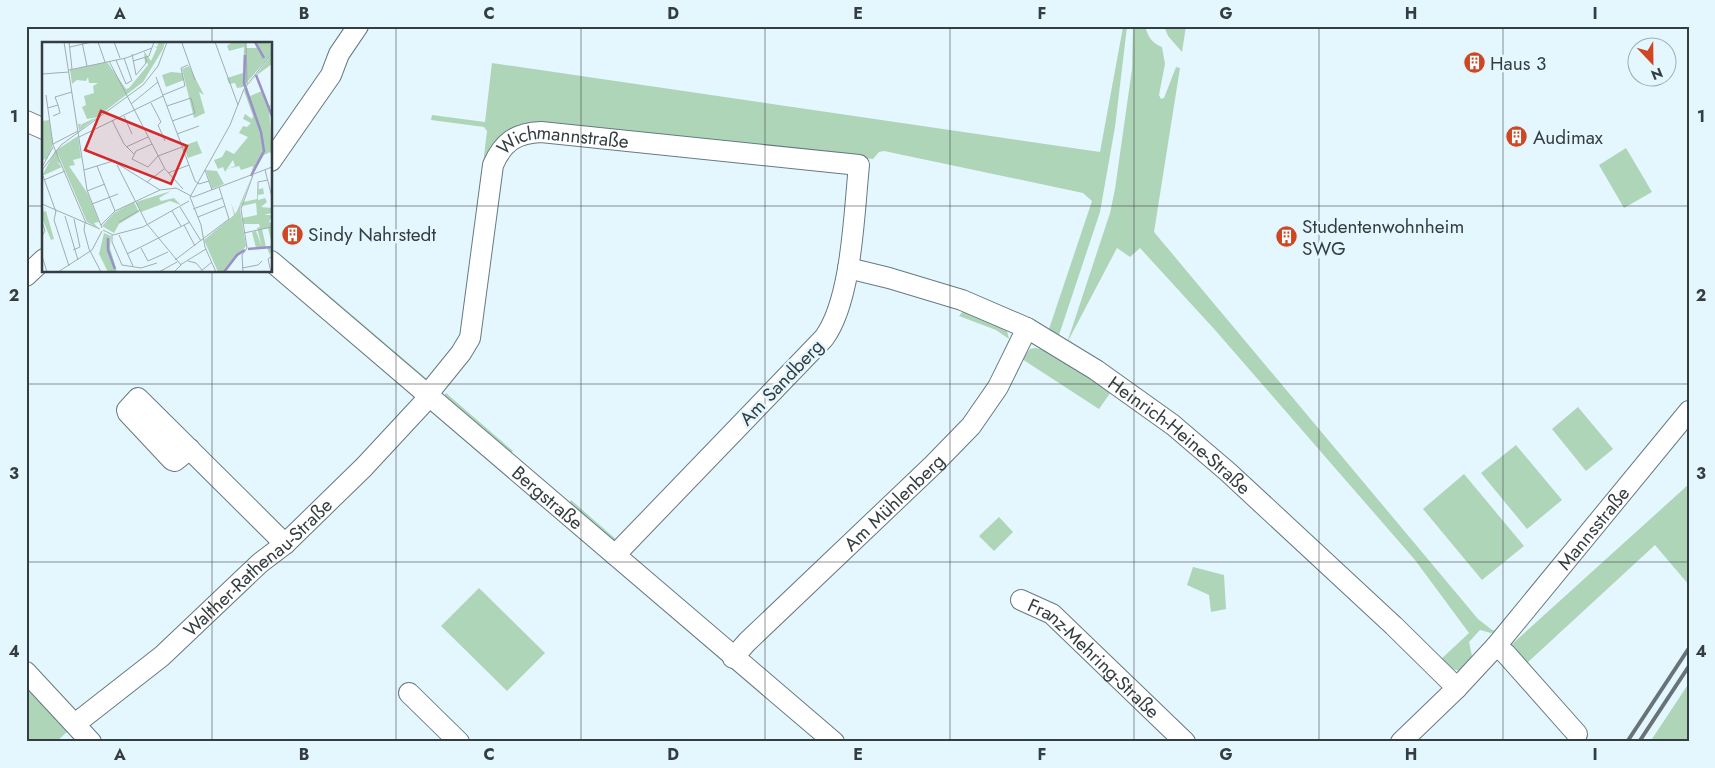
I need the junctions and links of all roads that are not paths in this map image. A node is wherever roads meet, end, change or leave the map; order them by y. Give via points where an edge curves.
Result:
1 (358, 26) edge
2 (26, 121) edge
3 (42, 128) edge
4 (272, 160) edge
5 (859, 165) joint
6 (42, 262) edge
7 (272, 262) edge
8 (848, 268) junction
9 (26, 276) edge
10 (1027, 328) junction
11 (428, 396) junction
12 (1689, 411) edge
13 (190, 449) dead end
14 (285, 544) junction
15 (615, 555) junction
16 (1021, 600) dead end
17 (1496, 646) junction
18 (733, 658) junction
19 (26, 672) edge
20 (1457, 688) junction
21 (409, 693) dead end
22 (75, 724) junction
23 (1578, 734) dead end
24 (824, 739) edge
25 (91, 742) edge
26 (459, 742) edge
27 (1185, 742) edge
28 (1401, 742) edge

1 - 4 street via 339,54 331,75
2 - 3 street
5 - 8 street, Am Sandberg
5 - 11 street, Wichmannstraße via 541,132 528,132 516,137 504,146 493,165 470,338
6 - 9 street
7 - 11 street, Bergstraße
8 - 10 street, Heinrich-Heine-Straße via 962,300
8 - 15 street, Am Sandberg via 838,310 824,338
10 - 18 street, Am Mühlenberg via 998,387 971,426
10 - 20 street, Heinrich-Heine-Straße via 1137,398 1193,442 1325,561
11 - 14 street, Walther-Rathenau-Straße via 364,467
11 - 15 street, Bergstraße
12 - 17 street, Mannsstraße
13 - 14 street
14 - 22 street, Walther-Rathenau-Straße via 260,563 162,656
15 - 18 street, Bergstraße
16 - 27 street, Franz-Mehring-Straße via 1052,614
17 - 20 street, Mannsstraße
17 - 23 street
18 - 24 street, Bergstraße
19 - 22 street
20 - 28 street, Mannsstraße
21 - 26 street
22 - 25 street

